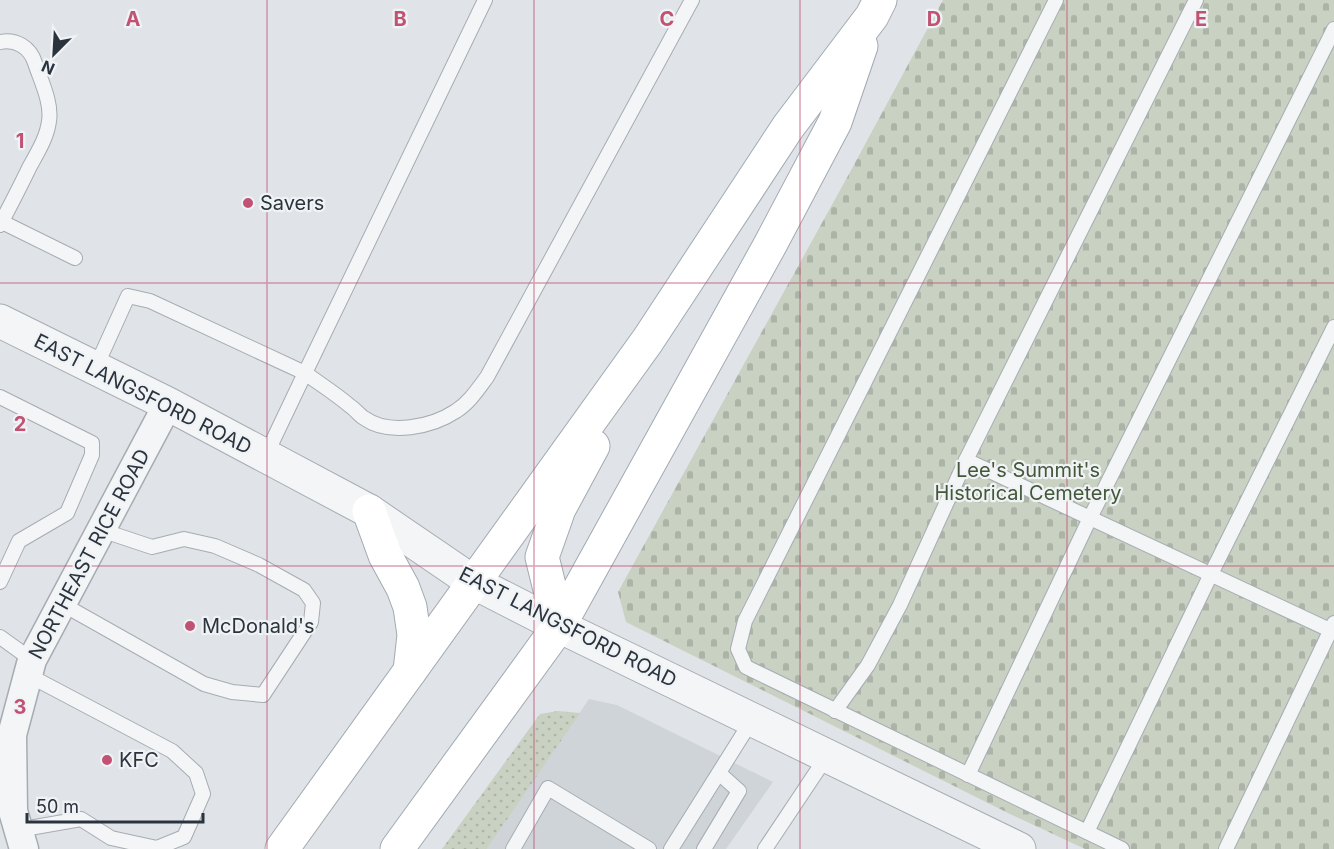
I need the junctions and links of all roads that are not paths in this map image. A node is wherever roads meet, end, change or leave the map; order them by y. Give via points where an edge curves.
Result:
1 (485, 0) edge
2 (692, 0) edge
3 (1056, 0) edge
4 (1196, 0) edge
5 (876, 8) edge
6 (1334, 29) edge
7 (0, 42) edge
8 (1, 223) edge
9 (75, 258) dead end
10 (0, 321) edge
11 (1334, 327) edge
12 (648, 340) junction
13 (95, 369) junction
14 (305, 373) junction
15 (0, 397) edge
16 (168, 404) junction
17 (266, 455) junction
18 (966, 460) junction
19 (369, 511) junction
20 (1090, 518) junction
21 (101, 530) junction
22 (1211, 574) junction
23 (0, 582) edge
24 (473, 582) junction
25 (62, 604) junction
26 (559, 626) junction
27 (1333, 628) edge
28 (0, 637) edge
29 (30, 668) junction
30 (410, 671) junction
31 (835, 711) junction
32 (752, 720) junction
33 (827, 756) junction
34 (720, 774) junction
35 (968, 775) junction
36 (15, 831) edge
37 (1087, 832) junction
38 (282, 849) edge
39 (397, 849) edge
40 (513, 849) edge
41 (649, 849) edge
42 (671, 849) edge
43 (704, 849) edge
44 (765, 849) edge
45 (1019, 849) edge
46 (1122, 849) edge
47 (1226, 849) edge

1 - 14 lane
2 - 14 lane via 487,377 473,396 456,411 434,421 385,428 364,419
3 - 31 lane via 745,621 738,649 746,666
4 - 18 lane
5 - 12 main road via 788,127
5 - 26 main road via 835,122
6 - 20 lane
7 - 8 lane via 19,44 29,50 49,108 44,139
8 - 9 lane
10 - 13 street, EAST LANGSFORD ROAD
11 - 22 lane
12 - 24 main road
12 - 26 main road via 559,509 542,557
13 - 14 lane via 128,296 150,301
13 - 16 street, EAST LANGSFORD ROAD
14 - 17 lane
15 - 23 lane via 92,443 92,455 67,513 19,541
16 - 17 street, EAST LANGSFORD ROAD
16 - 21 street, NORTHEAST RICE ROAD
17 - 19 street, EAST LANGSFORD ROAD
18 - 20 lane
18 - 31 lane via 900,605 868,665
19 - 24 street, EAST LANGSFORD ROAD
19 - 30 main road via 410,607 414,635
20 - 22 lane
20 - 35 lane
21 - 25 street, NORTHEAST RICE ROAD
21 - 25 lane via 152,547 184,539 215,546 304,590 313,603 311,622 262,695 204,684
22 - 27 lane
22 - 37 lane
24 - 26 street, EAST LANGSFORD ROAD
24 - 30 main road
25 - 29 street, NORTHEAST RICE ROAD
26 - 32 street, EAST LANGSFORD ROAD
26 - 39 main road
27 - 47 lane
28 - 29 lane
29 - 36 street, NORTHEAST RICE ROAD via 12,735
29 - 36 lane via 172,751 196,773 203,794 184,837 157,848 111,838 81,819
30 - 38 main road
31 - 35 lane
32 - 33 street, EAST LANGSFORD ROAD
32 - 34 lane
33 - 44 lane
33 - 45 street, EAST LANGSFORD ROAD
34 - 42 lane
34 - 43 lane via 739,791
35 - 37 lane
37 - 46 lane
40 - 41 lane via 548,788

